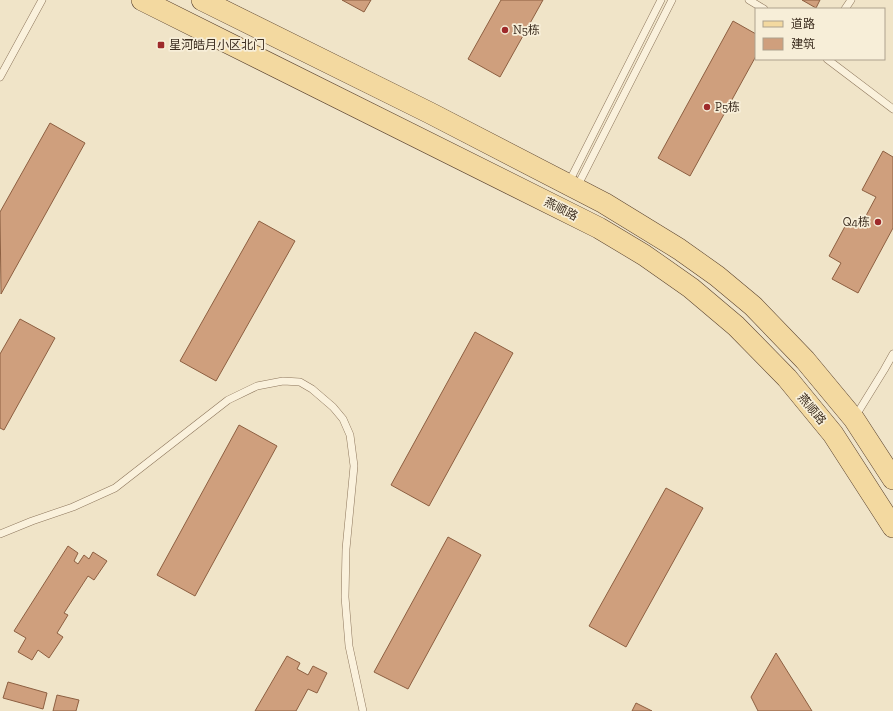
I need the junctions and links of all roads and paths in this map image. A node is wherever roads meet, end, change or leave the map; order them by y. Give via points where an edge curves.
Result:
1 (42, 0) edge
2 (142, 0) edge
3 (202, 0) edge
4 (661, 0) edge
5 (672, 0) edge
6 (749, 0) edge
7 (762, 8) edge
8 (827, 60) edge
9 (0, 77) edge
10 (893, 109) edge
11 (572, 186) junction
12 (893, 354) edge
13 (854, 419) junction
14 (893, 479) edge
15 (893, 527) edge
16 (0, 534) edge
17 (364, 711) edge

1 - 9 lane
2 - 15 main road, 燕顺路 via 599,228 644,255 691,288 736,326 787,378 833,434
3 - 11 main road
4 - 11 lane
5 - 11 lane
6 - 7 lane
8 - 10 lane
11 - 13 main road via 679,249 717,276 753,306 805,360
12 - 13 lane
13 - 14 main road
16 - 17 lane via 73,507 115,488 228,400 257,386 283,381 300,382 333,407 343,419 350,435 354,466 346,549 345,597 349,646

